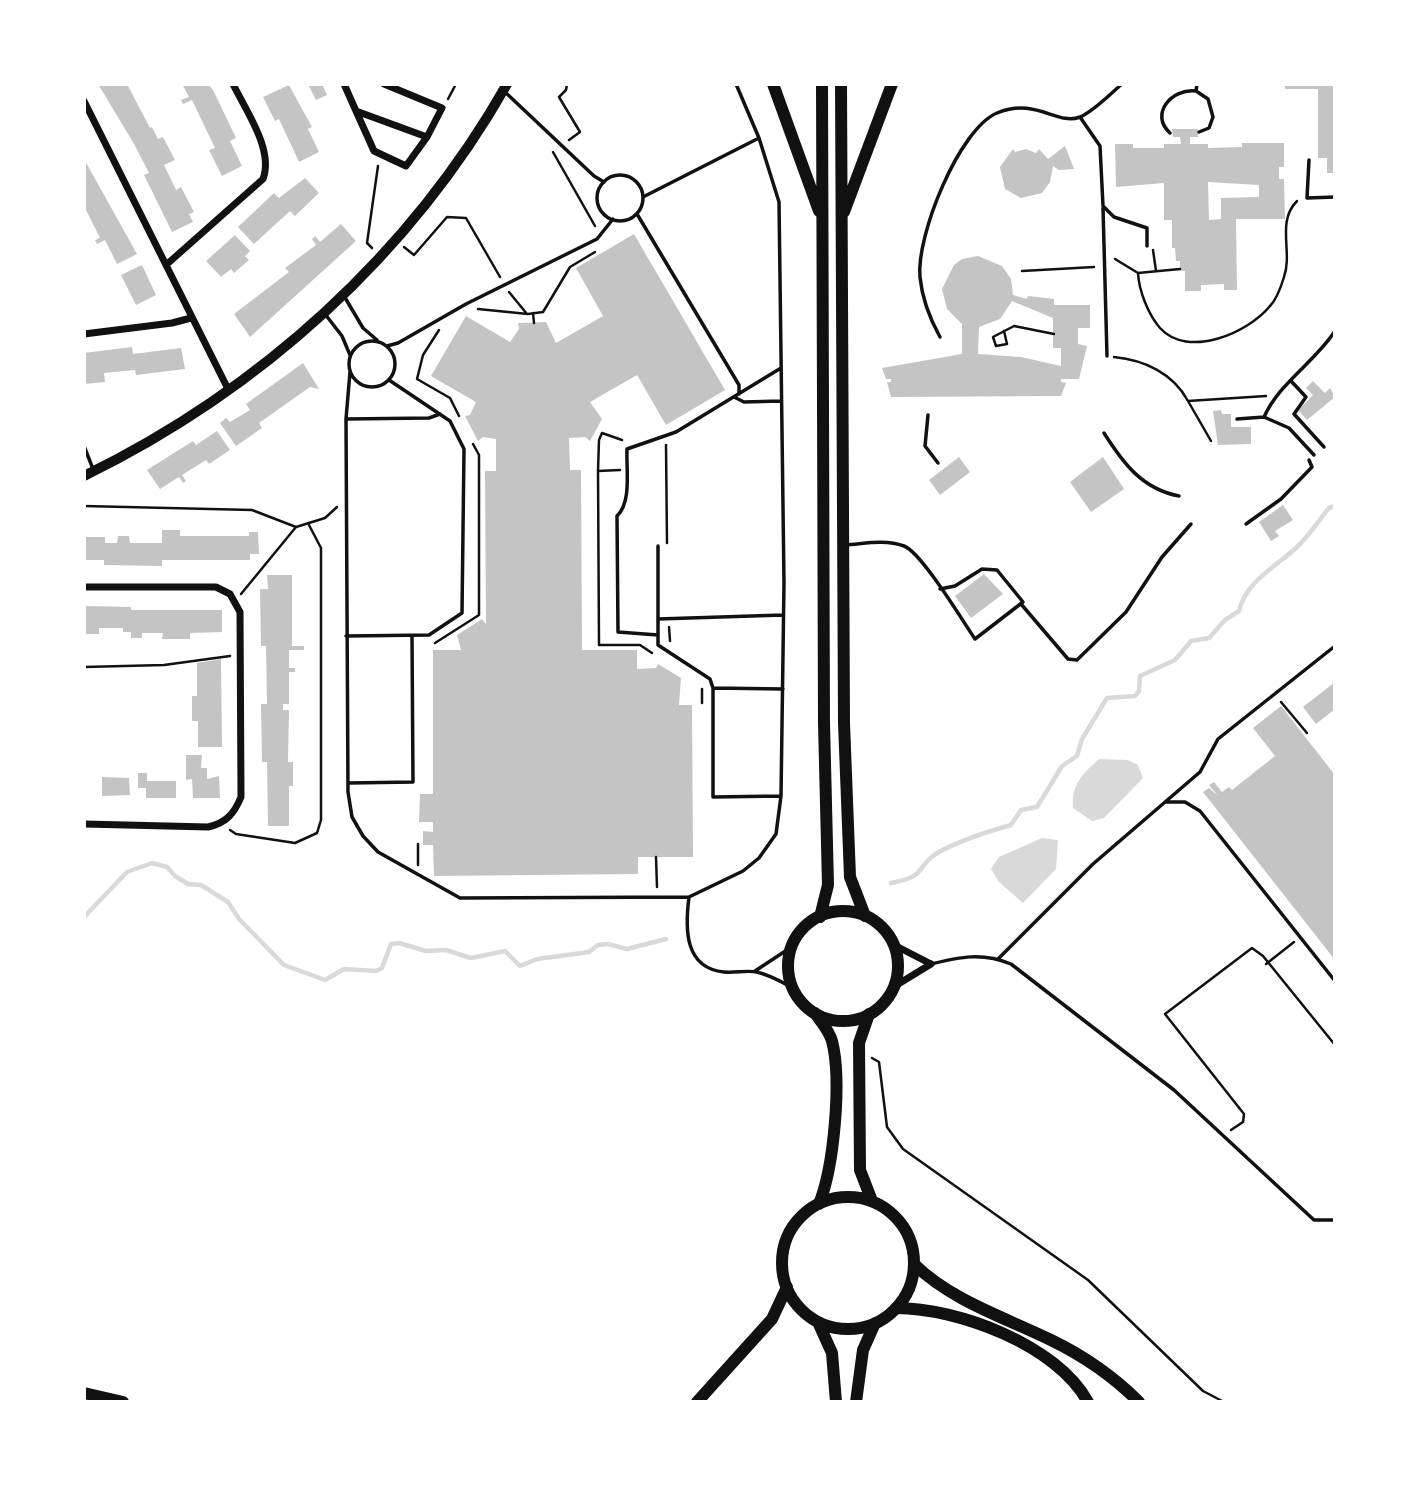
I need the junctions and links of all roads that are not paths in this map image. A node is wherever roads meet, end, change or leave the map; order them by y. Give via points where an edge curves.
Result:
1 (233, 84) edge
2 (344, 84) edge
3 (384, 84) edge
4 (736, 84) edge
5 (773, 84) edge
6 (822, 84) edge
7 (841, 84) edge
8 (892, 84) edge
9 (1122, 84) edge
10 (1197, 84) edge
11 (505, 87) edge
12 (1196, 91) junction
13 (84, 101) edge
14 (356, 111) junction
15 (1080, 117) junction
16 (1199, 132) dead end
17 (1170, 133) dead end
18 (427, 137) junction
19 (759, 138) junction
20 (1309, 160) dead end
21 (604, 182) junction
22 (643, 197) junction
23 (1335, 197) edge
24 (1103, 206) junction
25 (636, 214) junction
26 (613, 219) junction
27 (841, 219) junction
28 (822, 221) junction
29 (1147, 246) road end
30 (166, 265) junction
31 (344, 296) junction
32 (325, 314) junction
33 (191, 318) junction
34 (1335, 331) edge
35 (84, 334) edge
36 (940, 337) dead end
37 (378, 341) junction
38 (387, 346) junction
39 (350, 355) junction
40 (1107, 356) road end
41 (781, 368) junction
42 (350, 372) junction
43 (389, 380) junction
44 (1291, 381) junction
45 (228, 389) junction
46 (739, 394) junction
47 (734, 397) junction
48 (781, 401) junction
49 (440, 414) junction
50 (928, 415) dead end
51 (1264, 417) junction
52 (346, 419) junction
53 (1237, 419) dead end
54 (1104, 433) dead end
55 (84, 446) edge
56 (1324, 447) dead end
57 (1314, 455) dead end
58 (1309, 460) dead end
59 (938, 463) dead end
60 (89, 473) edge
61 (1179, 496) dead end
62 (1191, 524) dead end
63 (1246, 524) dead end
64 (843, 545) junction
65 (658, 546) dead end
66 (84, 587) edge
67 (940, 589) junction
68 (1021, 604) junction
69 (783, 615) junction
70 (658, 619) junction
71 (658, 635) junction
72 (346, 636) junction
73 (412, 636) junction
74 (1335, 646) edge
75 (713, 688) junction
76 (783, 689) junction
77 (349, 783) junction
78 (781, 796) junction
79 (1164, 802) junction
80 (84, 824) edge
81 (689, 897) junction
82 (865, 916) junction
83 (820, 917) junction
84 (894, 945) junction
85 (793, 946) junction
86 (998, 959) junction
87 (931, 964) junction
88 (755, 971) junction
89 (1335, 981) edge
90 (895, 986) junction
91 (793, 988) junction
92 (814, 1013) junction
93 (869, 1014) junction
94 (872, 1202) junction
95 (819, 1204) junction
96 (1335, 1220) edge
97 (914, 1264) junction
98 (787, 1287) junction
99 (896, 1308) junction
100 (818, 1322) junction
101 (876, 1323) junction
102 (84, 1393) edge
103 (123, 1402) edge
104 (697, 1402) edge
105 (836, 1402) edge
106 (856, 1402) edge
107 (1088, 1402) edge
108 (1139, 1402) edge

1 - 30 street via 263,149 267,168 263,179
2 - 14 street
3 - 18 street via 442,108
4 - 19 lane
5 - 28 main road
6 - 28 main road
7 - 27 main road
8 - 27 main road
9 - 15 lane
10 - 12 lane
11 - 21 lane
11 - 31 street via 447,177
12 - 16 lane via 1208,99 1213,117 1209,128
12 - 17 lane via 1180,92 1165,104 1161,117
13 - 30 street
14 - 18 street
14 - 18 street via 374,150 407,166
15 - 24 lane via 1100,146
15 - 36 lane via 1061,118 1021,106 995,114 976,127 941,188 922,250 920,276 931,321
19 - 22 lane
19 - 41 lane via 779,202
20 - 23 lane via 1307,198
21 - 22 lane via 626,175 638,183
21 - 26 lane via 598,203
22 - 25 lane
24 - 29 lane via 1114,217 1147,228
24 - 40 lane
25 - 26 lane via 626,220
25 - 46 lane via 739,385
26 - 38 lane via 600,235 564,257
27 - 64 main road
28 - 83 main road via 828,885
30 - 33 street
31 - 32 street
31 - 37 lane via 363,328
32 - 39 lane
32 - 45 street
33 - 35 street
33 - 45 street
34 - 44 lane
37 - 38 lane
37 - 39 lane via 365,341
38 - 43 lane via 395,366
39 - 42 lane
41 - 46 lane
41 - 48 lane
42 - 43 lane via 367,387
42 - 52 lane
43 - 49 lane
44 - 51 lane via 1274,396
44 - 56 lane via 1306,397 1294,414
45 - 60 street
46 - 47 lane
47 - 48 lane via 744,402
47 - 71 lane via 666,435 627,449 624,510 617,516 618,632
48 - 69 lane
49 - 52 lane
49 - 73 lane via 450,421 464,449 463,613 429,635
50 - 59 lane via 925,446
51 - 53 lane
51 - 57 lane via 1289,428
52 - 72 lane
54 - 61 lane via 1132,473 1160,493
55 - 60 lane
58 - 63 lane via 1312,467 1304,478
62 - 68 lane via 1126,612 1077,660 1068,659
64 - 67 lane via 876,541 905,546 918,555
64 - 82 main road via 850,877
65 - 70 lane
66 - 80 street via 216,587 240,612 241,656 241,797 235,812 222,824 208,827
67 - 68 lane via 955,586 982,569 997,570
67 - 68 lane via 975,639
69 - 70 lane
69 - 76 lane
70 - 71 lane
71 - 75 lane via 658,645 710,679
72 - 73 lane
72 - 77 lane
73 - 77 lane via 413,782
74 - 79 lane via 1218,739 1200,772
75 - 76 lane
75 - 78 lane via 713,797
76 - 78 lane
77 - 81 lane via 352,817 378,852 460,898
78 - 81 lane via 776,834 759,858 743,871
79 - 86 lane via 1093,864
79 - 89 lane via 1185,802 1200,811
81 - 88 lane via 689,947 697,959 720,971
82 - 83 main road via 842,912
82 - 84 main road via 887,933
83 - 85 main road via 799,934
84 - 87 street
84 - 90 main road via 898,965
85 - 88 lane
85 - 91 main road via 789,967
86 - 87 lane via 972,955
86 - 96 lane via 1021,971 1164,1082 1314,1220
87 - 90 street
88 - 91 lane
90 - 93 main road
91 - 92 main road
92 - 93 main road via 842,1021
92 - 95 main road via 832,1041 834,1065 835,1140
93 - 94 main road via 861,1030 859,1058 860,1170
94 - 95 main road via 837,1198
94 - 97 main road via 898,1220 912,1248
95 - 98 main road via 791,1230 782,1268
97 - 99 main road via 906,1295
97 - 108 main road via 961,1298 1098,1367
98 - 100 main road via 805,1313
98 - 104 main road via 772,1319
99 - 101 main road
99 - 107 main road via 935,1310 1029,1347 1072,1378
100 - 101 main road via 847,1328
100 - 105 main road via 832,1353
101 - 106 main road via 863,1350
102 - 103 main road

